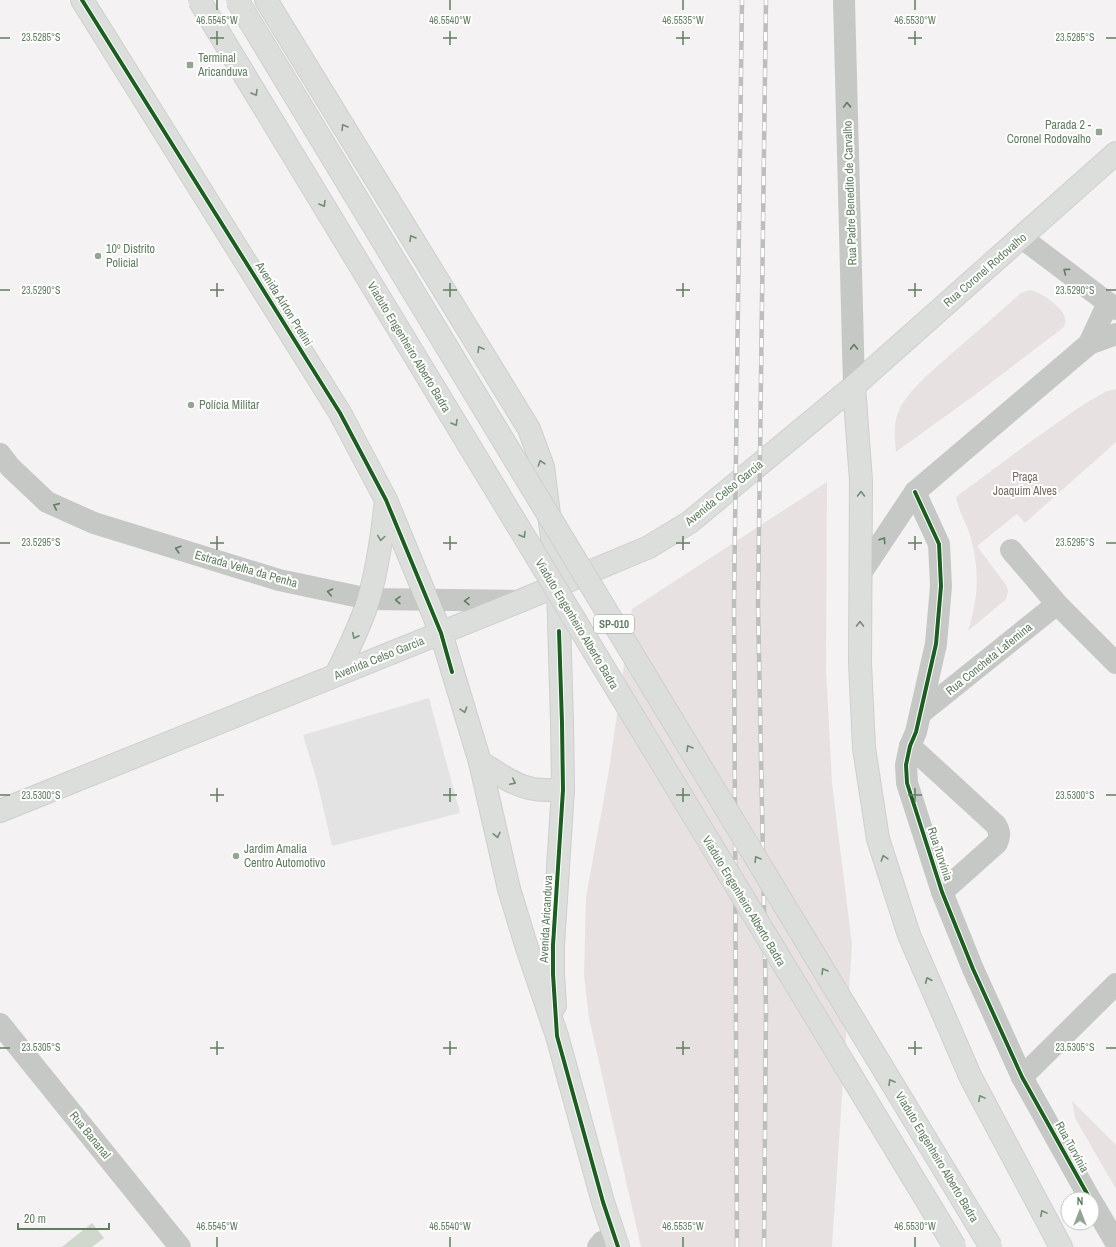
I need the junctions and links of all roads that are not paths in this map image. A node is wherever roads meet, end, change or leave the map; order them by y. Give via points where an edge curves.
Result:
1 (82, 0) edge
2 (199, 0) edge
3 (237, 0) edge
4 (266, 0) edge
5 (844, 0) edge
6 (1116, 153) edge
7 (1022, 238) junction
8 (1112, 306) edge
9 (1116, 334) edge
10 (1089, 344) junction
11 (854, 386) junction
12 (0, 454) edge
13 (915, 492) junction
14 (386, 500) junction
15 (1011, 550) dead end
16 (861, 573) junction
17 (558, 584) junction
18 (369, 599) junction
19 (428, 600) junction
20 (520, 601) junction
21 (1057, 604) junction
22 (441, 633) junction
23 (1116, 663) edge
24 (336, 675) junction
25 (921, 713) junction
26 (910, 746) junction
27 (480, 762) junction
28 (563, 790) junction
29 (0, 811) edge
30 (942, 892) junction
31 (1116, 984) edge
32 (0, 1024) edge
33 (557, 1036) junction
34 (1022, 1078) junction
35 (1086, 1191) edge
36 (1100, 1216) edge
37 (1116, 1243) edge
38 (605, 1246) edge
39 (180, 1247) edge
40 (955, 1247) edge
41 (991, 1247) edge
42 (1061, 1247) edge

1 - 14 main road, Avenida Aírton Pretini via 340,413
2 -> 40 main road, Viaduto Engenheiro Alberto Badra / SP-010, bridge
41 -> 3 main road, Viaduto Engenheiro Alberto Badra / SP-010, bridge
17 -> 4 main road via 543,467 529,430
11 -> 5 street, Rua Padre Benedito de Carvalho
6 - 7 main road, Rua Coronel Rodovalho
8 -> 7 street
7 - 11 main road, Rua Coronel Rodovalho
8 - 10 street
9 - 10 street
10 - 13 street
16 -> 11 main road via 861,481
11 - 17 main road, Avenida Celso Garcia via 690,522 650,547
18 -> 12 street, Estrada Velha da Penha via 279,580 94,523 47,502
16 -> 13 street
13 - 25 street, Rua Turvínia via 939,544 941,586 936,644
14 -> 18 main road via 379,555
14 - 19 main road, Avenida Aírton Pretini
15 - 21 street
42 -> 16 main road via 971,1078 909,935 878,839 864,748 860,663
17 - 20 main road, Avenida Celso Garcia
17 - 28 main road, Avenida Aricanduva
19 -> 18 street, Estrada Velha da Penha
18 -> 24 main road
20 -> 19 street, Estrada Velha da Penha
19 - 22 main road, Avenida Aírton Pretini
20 - 22 main road, Avenida Celso Garcia
21 - 23 street
21 - 25 street, Rua Concheta Lafemina
22 - 24 main road, Avenida Celso Garcia
22 -> 27 main road, Avenida Aricanduva
24 - 29 main road, Avenida Celso Garcia
25 - 26 street, Rua Turvínia
26 - 30 street, Rua Turvínia via 906,765 908,783
26 - 30 street, Rua Turvínia via 996,825 999,831 997,843
27 -> 28 main road via 529,789
27 -> 33 main road, Avenida Aricanduva via 509,889
28 - 33 main road, Avenida Aricanduva via 553,945
30 - 34 street, Rua Turvínia
31 - 34 street
32 - 39 street, Rua Bananal
33 - 38 main road, Avenida Aricanduva via 603,1202
34 - 35 street, Rua Turvínia
36 - 37 street

